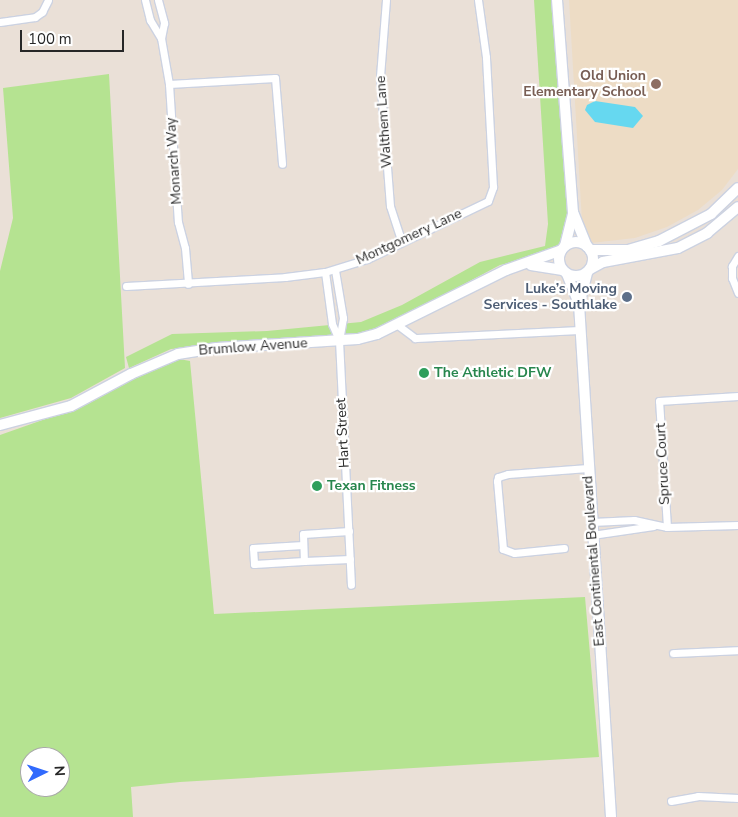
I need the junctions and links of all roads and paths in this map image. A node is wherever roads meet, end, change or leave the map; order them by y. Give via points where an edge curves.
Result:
1 (48, 0) edge
2 (145, 0) edge
3 (158, 0) edge
4 (386, 0) edge
5 (478, 0) edge
6 (557, 0) edge
7 (0, 22) edge
8 (161, 38) junction
9 (169, 84) junction
10 (282, 164) dead end
11 (738, 188) edge
12 (727, 200) junction
13 (737, 209) edge
14 (573, 212) junction
15 (402, 242) junction
16 (564, 248) junction
17 (589, 248) junction
18 (738, 256) edge
19 (525, 264) junction
20 (335, 270) junction
21 (588, 271) junction
22 (324, 272) junction
23 (565, 272) junction
24 (188, 284) junction
25 (126, 286) dead end
26 (738, 293) edge
27 (579, 304) junction
28 (399, 326) junction
29 (581, 330) junction
30 (339, 340) junction
31 (738, 396) edge
32 (0, 425) edge
33 (588, 468) junction
34 (592, 522) junction
35 (738, 524) edge
36 (654, 526) junction
37 (667, 527) junction
38 (349, 531) junction
39 (592, 535) junction
40 (303, 545) junction
41 (564, 548) dead end
42 (350, 559) junction
43 (304, 561) junction
44 (352, 585) dead end
45 (738, 650) edge
46 (673, 653) dead end
47 (738, 798) edge
48 (671, 801) dead end
49 (611, 817) edge

1 - 7 street via 36,17
2 - 8 street, Monarch Way via 150,20
3 - 8 street, Monarch Way via 164,24
4 - 15 street, Walthem Lane via 380,76 390,206
5 - 15 street, Montgomery Lane via 486,57 492,197
6 - 14 main road
8 - 9 street, Monarch Way
9 - 10 street via 276,78
9 - 24 street, Monarch Way via 178,222
11 - 12 main road
12 - 13 street
12 - 17 main road via 686,228 642,247 606,252
13 - 21 main road via 707,233 678,248 603,262
14 - 16 main road
14 - 17 main road
15 - 20 street, Montgomery Lane
16 - 17 main road via 576,242
16 - 19 main road, Brumlow Avenue
16 - 23 main road via 559,260
17 - 21 main road via 593,259
18 - 26 street via 732,266 732,278
19 - 23 main road, Brumlow Avenue via 550,265
19 - 28 main road, Brumlow Avenue via 480,282
20 - 22 street, Montgomery Lane
20 - 30 street via 343,318
21 - 23 main road via 577,276
21 - 27 main road, East Continental Boulevard
22 - 24 street, Montgomery Lane
22 - 30 street via 332,324
23 - 27 main road, East Continental Boulevard
24 - 25 street, Montgomery Lane
27 - 29 main road, East Continental Boulevard
28 - 29 street via 415,338
28 - 30 main road, Brumlow Avenue via 358,339
29 - 33 main road, East Continental Boulevard
30 - 32 main road, Brumlow Avenue via 217,348 178,354 131,374 71,406
30 - 38 street, Hart Street
31 - 37 street, Spruce Court via 659,401
33 - 34 main road, East Continental Boulevard
33 - 41 street via 498,477 501,542 505,551
34 - 36 street via 634,520
34 - 39 main road, East Continental Boulevard
35 - 37 street
36 - 37 street
36 - 39 street
38 - 40 street via 302,534
38 - 42 street, Hart Street
39 - 49 main road, East Continental Boulevard
40 - 43 street
40 - 43 street via 253,548 254,564
42 - 43 street
42 - 44 street, Hart Street
45 - 46 street
47 - 48 street via 698,796

